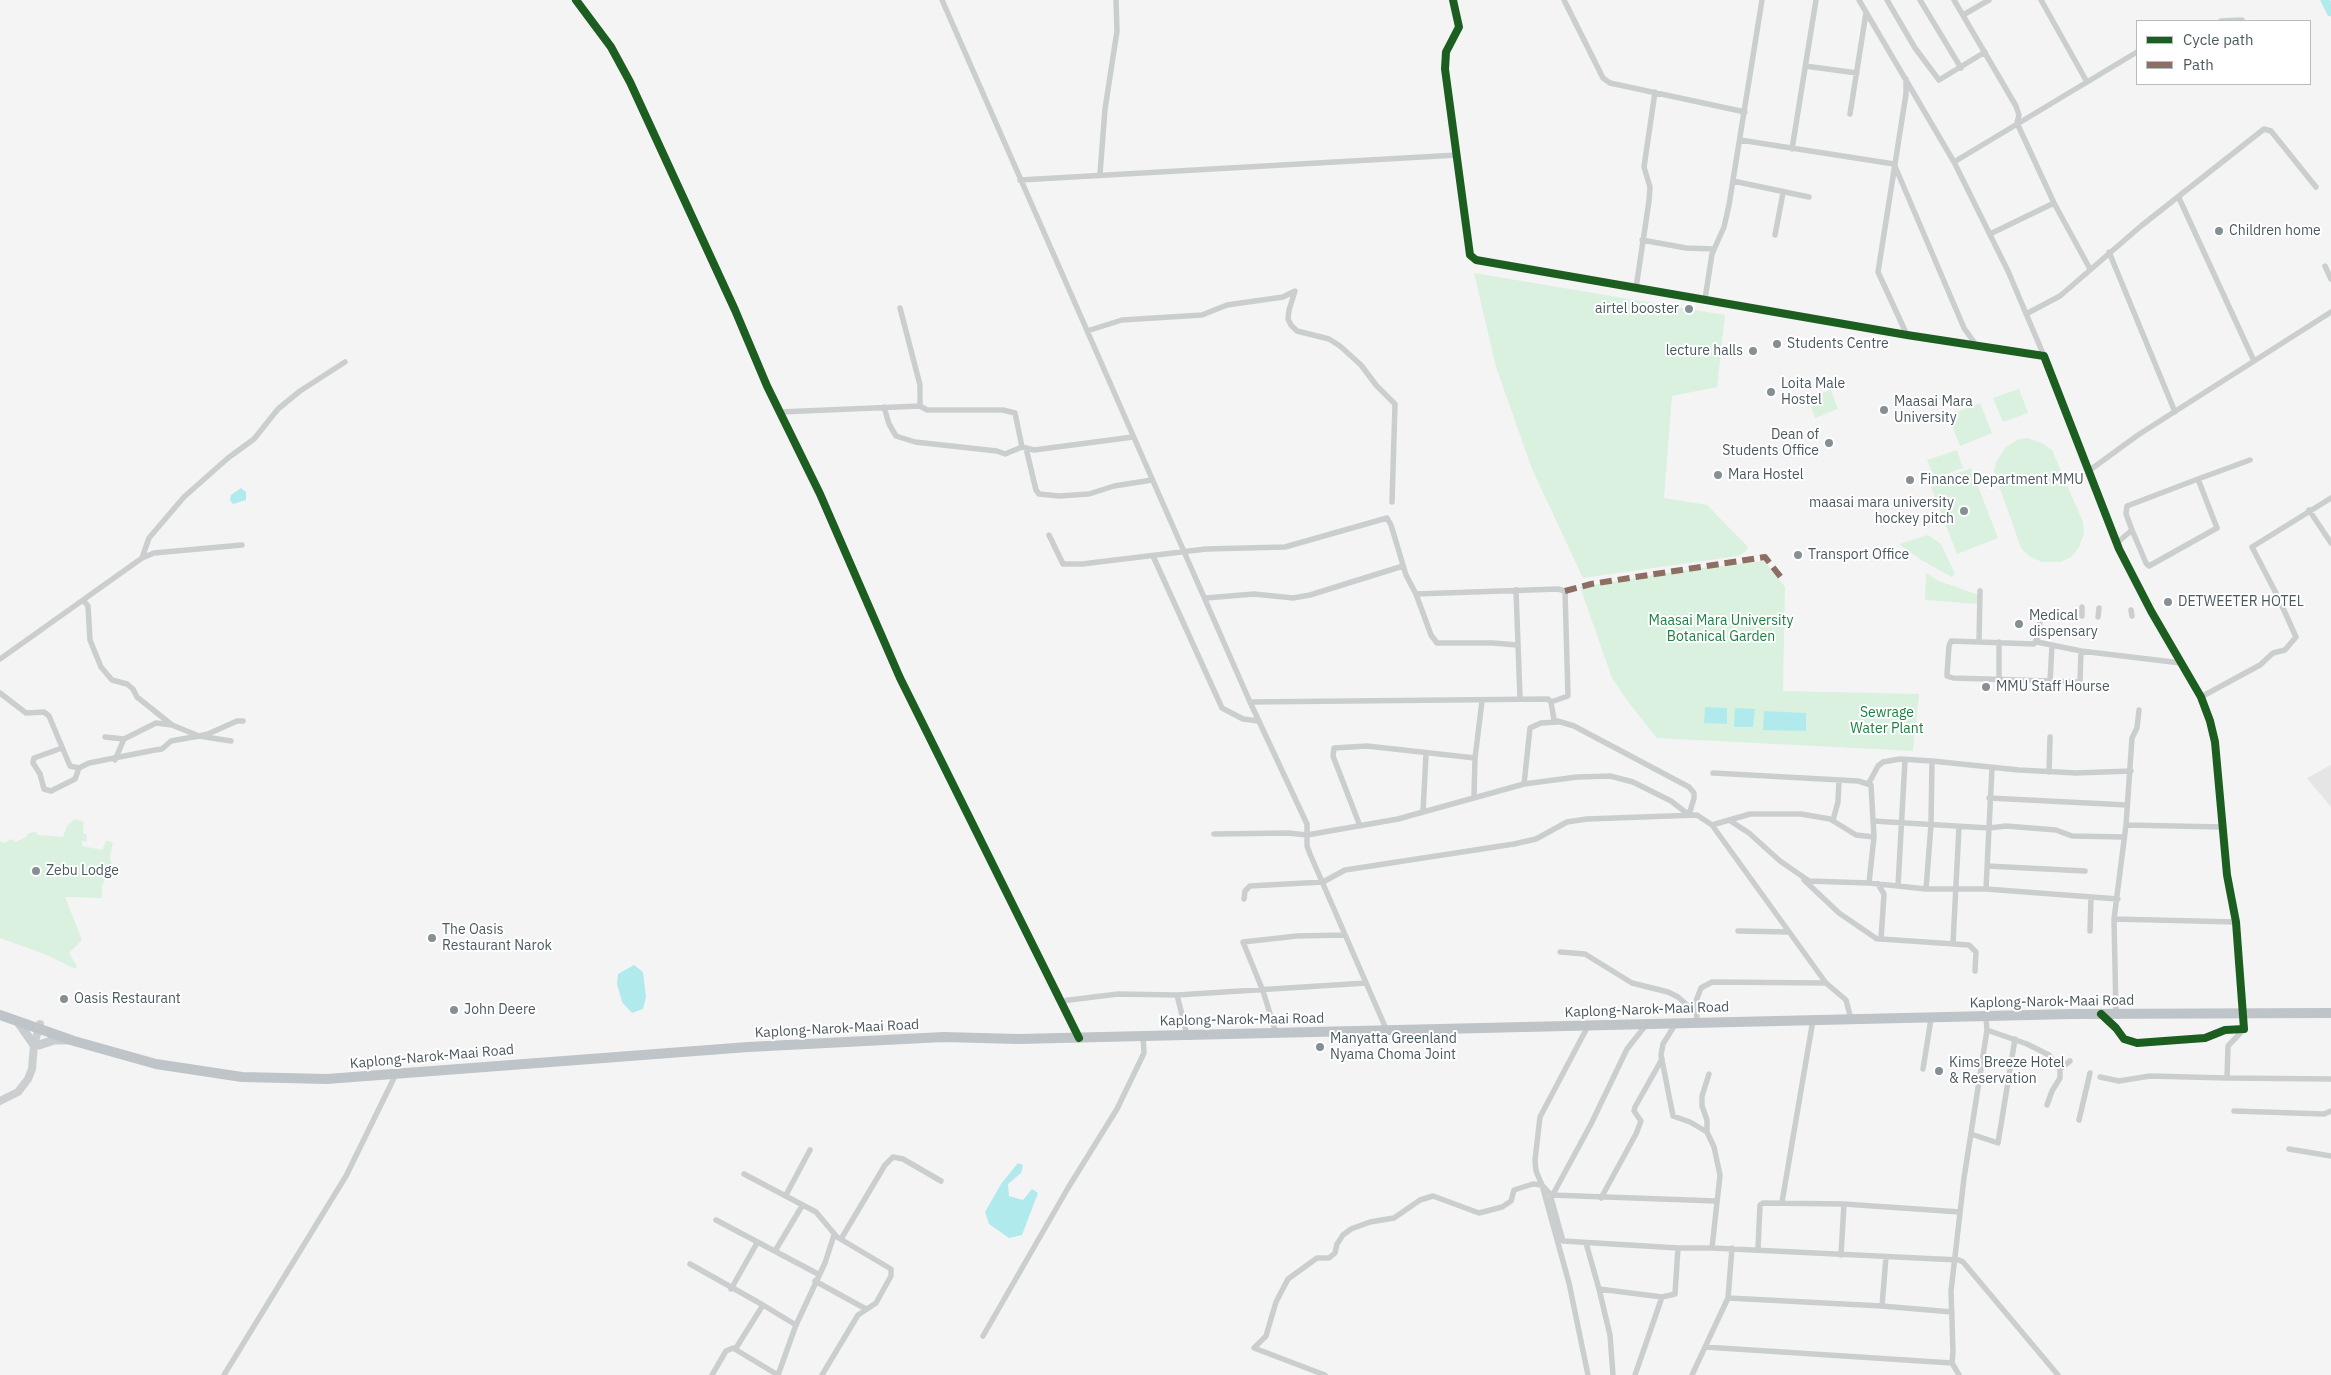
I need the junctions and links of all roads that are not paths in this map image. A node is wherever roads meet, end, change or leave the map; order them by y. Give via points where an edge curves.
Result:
1 (576, 0) edge
2 (942, 0) edge
3 (1116, 0) edge
4 (1453, 0) edge
5 (1564, 0) edge
6 (1762, 0) edge
7 (1816, 0) edge
8 (1868, 0) edge
9 (1887, 0) edge
10 (1920, 0) edge
11 (1954, 0) edge
12 (1988, 0) edge
13 (2041, 0) edge
14 (1860, 2) edge
15 (1866, 13) junction
16 (1963, 15) junction
17 (1985, 52) junction
18 (2136, 53) edge
19 (1805, 66) junction
20 (1961, 68) junction
21 (1857, 74) junction
22 (1906, 78) junction
23 (2087, 82) junction
24 (1655, 92) junction
25 (1745, 112) junction
26 (1850, 114) dead end
27 (2017, 123) junction
28 (1740, 140) junction
29 (1792, 149) junction
30 (1457, 155) junction
31 (1954, 162) junction
32 (1894, 164) junction
33 (1100, 174) junction
34 (1020, 180) junction
35 (1733, 181) junction
36 (2316, 187) dead end
37 (1783, 193) junction
38 (1809, 197) dead end
39 (2179, 198) junction
40 (2054, 203) junction
41 (1990, 234) junction
42 (1775, 236) dead end
43 (1642, 240) junction
44 (1714, 249) junction
45 (2110, 252) junction
46 (2325, 266) dead end
47 (2090, 269) junction
48 (2331, 279) edge
49 (1636, 288) junction
50 (1705, 299) junction
51 (900, 308) dead end
52 (2331, 312) edge
53 (2026, 314) junction
54 (1087, 332) junction
55 (1907, 335) junction
56 (1976, 345) junction
57 (2044, 356) junction
58 (2254, 361) junction
59 (345, 362) dead end
60 (920, 406) junction
61 (884, 407) junction
62 (780, 412) junction
63 (2174, 412) junction
64 (1133, 437) junction
65 (1024, 448) junction
66 (2250, 460) dead end
67 (2090, 470) junction
68 (2198, 479) junction
69 (1152, 480) junction
70 (2331, 498) edge
71 (1392, 502) dead end
72 (2310, 510) junction
73 (2132, 530) junction
74 (1049, 534) dead end
75 (2116, 543) junction
76 (2331, 543) edge
77 (242, 546) dead end
78 (1183, 551) junction
79 (1154, 556) junction
80 (142, 558) junction
81 (1404, 566) junction
82 (1516, 590) junction
83 (1980, 591) dead end
84 (1416, 594) junction
85 (1206, 598) junction
86 (84, 600) junction
87 (2082, 607) dead end
88 (2099, 608) dead end
89 (2041, 614) dead end
90 (2082, 616) dead end
91 (2098, 617) dead end
92 (1979, 641) junction
93 (1999, 642) junction
94 (2037, 642) junction
95 (1517, 646) junction
96 (2052, 646) junction
97 (2082, 651) junction
98 (0, 659) edge
99 (2181, 663) junction
100 (1999, 679) junction
101 (2050, 681) junction
102 (0, 693) edge
103 (2201, 697) junction
104 (1520, 698) junction
105 (1482, 701) junction
106 (1250, 702) junction
107 (1551, 702) junction
108 (2139, 710) dead end
109 (1258, 720) junction
110 (243, 721) dead end
111 (1557, 722) junction
112 (172, 725) junction
113 (199, 736) junction
114 (105, 737) dead end
115 (2050, 737) dead end
116 (124, 739) junction
117 (231, 741) dead end
118 (62, 748) junction
119 (1426, 754) junction
120 (1475, 758) junction
121 (115, 760) junction
122 (1905, 760) junction
123 (1932, 761) junction
124 (79, 768) junction
125 (1992, 768) junction
126 (2049, 772) junction
127 (2131, 772) junction
128 (1713, 773) dead end
129 (1839, 780) junction
130 (1524, 784) junction
131 (1869, 784) junction
132 (1474, 797) junction
133 (1990, 798) junction
134 (2127, 805) junction
135 (1422, 812) junction
136 (1689, 815) junction
137 (1729, 820) junction
138 (1833, 820) junction
139 (1873, 822) junction
140 (1902, 824) junction
141 (1931, 825) junction
142 (2126, 825) junction
143 (1360, 826) junction
144 (1712, 826) junction
145 (1959, 827) junction
146 (2223, 827) junction
147 (1988, 828) junction
148 (1214, 834) dead end
149 (1307, 835) junction
150 (1874, 837) junction
151 (2124, 837) junction
152 (1987, 866) junction
153 (2085, 871) dead end
154 (1803, 878) junction
155 (1322, 882) junction
156 (1869, 883) junction
157 (1878, 884) junction
158 (1898, 886) junction
159 (1926, 889) junction
160 (1956, 889) junction
161 (1986, 889) junction
162 (2091, 897) junction
163 (1244, 899) dead end
164 (2118, 899) junction
165 (2114, 919) junction
166 (2236, 922) junction
167 (2090, 930) dead end
168 (1738, 931) dead end
169 (1789, 932) junction
170 (1344, 935) junction
171 (1881, 939) junction
172 (1953, 943) junction
173 (1560, 952) dead end
174 (1975, 971) dead end
175 (1366, 983) junction
176 (1826, 983) junction
177 (1263, 991) junction
178 (1177, 995) junction
179 (1061, 1001) junction
180 (1695, 1006) junction
181 (0, 1010) edge
182 (2331, 1013) edge
183 (0, 1014) edge
184 (2101, 1014) junction
185 (2116, 1014) junction
186 (2242, 1014) junction
187 (1986, 1018) junction
188 (1813, 1019) junction
189 (1851, 1019) junction
190 (1930, 1019) junction
191 (18, 1022) junction
192 (1697, 1022) junction
193 (1676, 1023) junction
194 (1646, 1025) junction
195 (1588, 1026) junction
196 (42, 1027) junction
197 (2244, 1029) junction
198 (1387, 1030) junction
199 (1987, 1030) junction
200 (1276, 1033) junction
201 (1187, 1035) junction
202 (1143, 1036) junction
203 (1079, 1038) junction
204 (2016, 1040) junction
205 (74, 1041) junction
206 (36, 1048) junction
207 (1662, 1059) junction
208 (2070, 1061) dead end
209 (156, 1064) junction
210 (1924, 1069) dead end
211 (2060, 1069) junction
212 (2090, 1073) dead end
213 (396, 1074) junction
214 (1709, 1074) dead end
215 (2100, 1077) dead end
216 (2227, 1078) junction
217 (2331, 1079) edge
218 (0, 1101) edge
219 (2047, 1105) dead end
220 (2234, 1111) dead end
221 (2331, 1111) edge
222 (2079, 1120) dead end
223 (1707, 1132) junction
224 (1971, 1134) junction
225 (2288, 1149) dead end
226 (810, 1150) dead end
227 (2331, 1156) edge
228 (744, 1174) dead end
229 (942, 1181) dead end
230 (1542, 1185) junction
231 (786, 1195) junction
232 (1551, 1195) junction
233 (1601, 1198) junction
234 (1716, 1201) junction
235 (1782, 1202) junction
236 (1844, 1204) junction
237 (802, 1206) junction
238 (1960, 1212) junction
239 (716, 1220) dead end
240 (834, 1235) junction
241 (841, 1239) junction
242 (757, 1243) junction
243 (1586, 1243) junction
244 (1678, 1248) junction
245 (1712, 1248) junction
246 (1732, 1248) junction
247 (1758, 1249) junction
248 (776, 1251) junction
249 (1841, 1255) junction
250 (1886, 1256) junction
251 (1954, 1259) junction
252 (690, 1264) dead end
253 (818, 1274) junction
254 (815, 1281) junction
255 (731, 1289) junction
256 (1599, 1289) junction
257 (1662, 1297) junction
258 (1728, 1298) junction
259 (763, 1305) junction
260 (1882, 1306) junction
261 (866, 1309) junction
262 (1952, 1312) junction
263 (796, 1325) junction
264 (983, 1336) dead end
265 (1705, 1347) junction
266 (736, 1348) junction
267 (1952, 1363) junction
268 (224, 1375) edge
269 (712, 1375) edge
270 (778, 1375) edge
271 (822, 1375) edge
272 (1325, 1375) edge
273 (1588, 1375) edge
274 (1613, 1375) edge
275 (1635, 1375) edge
276 (1692, 1375) edge
277 (1959, 1375) edge
278 (2058, 1375) edge

1 - 62 street via 611,47 630,82
2 - 34 street
3 - 33 street via 1117,31 1105,108
4 - 30 street via 1459,28 1446,52 1445,69
5 - 24 street via 1603,78
6 - 25 street
7 - 19 street
8 - 14 street
9 - 20 street via 1935,77 1939,80
10 - 20 street
11 - 16 street
12 - 16 street
13 - 23 street
14 - 15 street
15 - 21 street
15 - 22 street
16 - 17 street
17 - 20 street
17 - 27 street via 2018,111
18 - 23 street
19 - 21 street
19 - 29 street
21 - 26 street
22 - 31 street
22 - 32 street
23 - 27 street
24 - 25 street
24 - 43 street via 1644,167 1650,187
25 - 28 street
27 - 31 street
27 - 40 street
28 - 29 street
28 - 35 street
29 - 32 street
30 - 33 street
30 - 49 street via 1471,256 1482,261
31 - 41 street
32 - 55 street via 1878,272
32 - 56 street via 1964,328
33 - 34 street
34 - 54 street
35 - 37 street
35 - 44 street via 1724,227
36 - 39 street via 2289,151 2266,128
37 - 38 street
37 - 42 street
39 - 45 street
39 - 58 street
40 - 41 street
40 - 47 street
41 - 53 street
43 - 44 street
43 - 49 street
44 - 50 street
45 - 47 street
45 - 63 street
46 - 48 street
47 - 53 street via 2060,296
49 - 50 street
50 - 55 street
51 - 60 street via 920,385
52 - 58 street
53 - 57 street
54 - 64 street
54 - 71 street via 1122,320 1202,314 1227,305 1278,298 1295,291 1289,310 1291,325 1297,331 1329,339 1340,346 1395,404
55 - 56 street
56 - 57 street
57 - 67 street
58 - 63 street
59 - 80 street via 278,409 254,439 184,497 150,538
60 - 61 street
60 - 65 street via 927,410 1003,410 1016,413
61 - 62 street
61 - 65 street via 896,436 915,442 1005,454
62 - 179 street via 820,494 900,678
63 - 67 street
64 - 65 street via 1059,448
64 - 69 street
65 - 69 street via 1039,494 1089,494
66 - 68 street
67 - 75 street
68 - 73 street via 2127,506 2126,514
68 - 73 street via 2217,528 2149,566
69 - 78 street
70 - 72 street
72 - 76 street
72 - 103 street via 2252,547 2296,637 2284,650 2273,653 2260,665
73 - 75 street
74 - 79 street via 1063,564
75 - 99 street
77 - 80 street via 154,552
78 - 79 street
78 - 81 street via 1284,547 1387,518
78 - 85 street
79 - 109 street via 1222,708 1243,719
80 - 86 street
81 - 84 street
81 - 85 street via 1293,598 1254,594
82 - 84 street
82 - 95 street
82 - 107 street via 1565,591 1568,696
83 - 92 street
84 - 95 street via 1436,642
85 - 106 street
86 - 98 street
86 - 112 street via 88,606 90,640 101,667 112,680 127,684
87 - 90 street
88 - 91 street
89 - 94 street
92 - 93 street
92 - 100 street via 1949,643 1947,676
93 - 94 street
93 - 100 street
94 - 96 street
95 - 104 street
96 - 97 street
96 - 101 street
97 - 99 street
97 - 101 street via 2081,682
99 - 103 street
100 - 101 street
102 - 118 street via 26,713 44,712 49,716
103 - 146 street via 2215,742
104 - 105 street
104 - 107 street via 1548,699
105 - 106 street
105 - 120 street
106 - 109 street
107 - 111 street via 1551,711
108 - 127 street via 2132,738
109 - 149 street via 1307,824
110 - 113 street
111 - 130 street via 1530,728
111 - 136 street via 1574,726 1689,787 1694,793
112 - 113 street
112 - 116 street via 156,723
113 - 117 street
113 - 121 street via 171,741 162,748
114 - 116 street
115 - 126 street
116 - 121 street
118 - 124 street via 70,766
118 - 124 street via 34,758 32,763 40,774 44,789 51,791 76,779
119 - 120 street
119 - 135 street
119 - 143 street via 1367,746 1334,748 1333,756
120 - 132 street
121 - 124 street
122 - 123 street
122 - 131 street via 1883,762
122 - 140 street
123 - 125 street
123 - 141 street
125 - 126 street
125 - 133 street
126 - 127 street
127 - 134 street
128 - 129 street
129 - 131 street
129 - 138 street
130 - 132 street
130 - 136 street via 1577,777 1619,778 1672,801
131 - 139 street via 1872,787
132 - 135 street
133 - 134 street
133 - 147 street
134 - 142 street
135 - 143 street
136 - 144 street via 1697,815
136 - 155 street via 1566,822 1536,839 1345,870
137 - 138 street via 1750,814 1781,813
137 - 144 street
137 - 154 street
138 - 150 street via 1856,836
139 - 140 street
139 - 150 street
140 - 141 street
140 - 158 street
141 - 145 street
141 - 159 street
142 - 146 street
142 - 151 street
143 - 149 street
144 - 169 street
145 - 147 street
145 - 160 street
146 - 166 street via 2227,875
147 - 151 street via 2006,826 2056,830 2072,836
147 - 152 street
148 - 149 street
149 - 155 street via 1310,854
150 - 156 street
151 - 164 street
152 - 153 street
152 - 161 street
154 - 156 street via 1809,881
154 - 171 street via 1839,912
155 - 163 street via 1250,886
155 - 170 street
156 - 157 street
157 - 158 street
157 - 171 street via 1884,894
158 - 159 street
159 - 160 street
160 - 161 street
160 - 172 street
161 - 162 street
162 - 164 street
162 - 167 street
164 - 165 street
165 - 166 street
165 - 185 street
166 - 186 street
168 - 169 street
169 - 176 street
170 - 175 street
170 - 177 street via 1243,942
171 - 172 street
172 - 174 street via 1974,948
173 - 180 street via 1585,954 1632,983 1668,992 1688,1006
175 - 177 street
175 - 198 street
176 - 180 street via 1712,982 1701,988
176 - 189 street via 1846,1000
177 - 178 street
177 - 200 street
178 - 179 street via 1118,994
178 - 201 street
179 - 203 street
180 - 192 street
181 - 196 highway, Kaplong-Narok-Maai Road
182 - 186 highway, Kaplong-Narok-Maai Road
183 - 191 highway, Kaplong-Narok-Maai Road
184 - 185 highway, Kaplong-Narok-Maai Road
184 - 187 highway, Kaplong-Narok-Maai Road
184 - 197 street via 2124,1039 2137,1043 2205,1038 2225,1030
185 - 186 highway, Kaplong-Narok-Maai Road
186 - 197 street
187 - 190 highway, Kaplong-Narok-Maai Road
187 - 199 street
188 - 189 highway, Kaplong-Narok-Maai Road
188 - 192 highway, Kaplong-Narok-Maai Road
188 - 235 street
189 - 190 highway, Kaplong-Narok-Maai Road
190 - 210 street
191 - 196 highway, Kaplong-Narok-Maai Road
191 - 206 main road
192 - 193 highway, Kaplong-Narok-Maai Road
193 - 194 highway, Kaplong-Narok-Maai Road
193 - 207 street via 1663,1044
194 - 195 highway, Kaplong-Narok-Maai Road
194 - 232 street via 1627,1049 1591,1124
195 - 198 highway, Kaplong-Narok-Maai Road
195 - 230 street via 1540,1117 1535,1160
196 - 205 highway, Kaplong-Narok-Maai Road
196 - 206 street
196 - 209 highway, Kaplong-Narok-Maai Road via 144,1056
197 - 216 street via 2228,1046
198 - 200 highway, Kaplong-Narok-Maai Road
199 - 204 street
199 - 224 street
200 - 201 highway, Kaplong-Narok-Maai Road
201 - 202 highway, Kaplong-Narok-Maai Road
202 - 203 highway, Kaplong-Narok-Maai Road
202 - 264 street via 1144,1053 1117,1109
203 - 213 highway, Kaplong-Narok-Maai Road via 944,1037 748,1047
204 - 211 street via 2049,1055
204 - 224 street via 1998,1143
205 - 206 main road via 54,1040
205 - 209 highway, Kaplong-Narok-Maai Road
206 - 218 street via 32,1069 23,1086
207 - 223 street via 1673,1116
207 - 233 street via 1634,1111 1641,1122 1636,1134
208 - 211 street
209 - 213 highway, Kaplong-Narok-Maai Road via 266,1079
211 - 219 street via 2060,1078
212 - 222 street
213 - 268 street via 346,1176
214 - 223 street via 1702,1096
215 - 216 street via 2119,1081 2150,1076
216 - 217 street
220 - 221 street via 2324,1114
223 - 234 street via 1720,1175
224 - 238 street
225 - 227 street
226 - 231 street
228 - 231 street
229 - 241 street via 903,1159 893,1157
230 - 232 street
230 - 272 street via 1520,1187 1514,1190 1511,1201 1502,1207 1479,1213 1433,1196 1420,1200 1394,1218 1370,1222 1351,1230 1343,1235 1335,1253 1329,1258 1317,1258 1288,1279 1276,1302 1266,1336 1254,1348
230 - 273 street via 1569,1283
231 - 237 street
232 - 233 street
232 - 243 street via 1563,1241
233 - 234 street
234 - 245 street
235 - 236 street
235 - 247 street via 1761,1204
236 - 238 street
236 - 249 street
237 - 240 street via 823,1219
237 - 248 street
238 - 251 street
239 - 242 street
240 - 241 street
240 - 253 street
241 - 261 street via 892,1269 876,1303
242 - 248 street
242 - 255 street
243 - 244 street
243 - 256 street
244 - 245 street
244 - 257 street via 1676,1291 1671,1296
245 - 246 street
246 - 247 street
246 - 258 street
247 - 249 street
248 - 253 street
249 - 250 street
250 - 251 street
250 - 260 street
251 - 262 street
251 - 278 street via 1963,1262
252 - 255 street
253 - 254 street
254 - 261 street
254 - 263 street
255 - 259 street
256 - 257 street
256 - 274 street via 1610,1335
257 - 275 street
258 - 260 street
258 - 265 street
259 - 263 street
259 - 266 street
260 - 262 street
261 - 271 street via 847,1330
262 - 267 street
263 - 270 street
265 - 267 street
265 - 276 street
266 - 269 street via 726,1351
266 - 270 street
267 - 277 street

